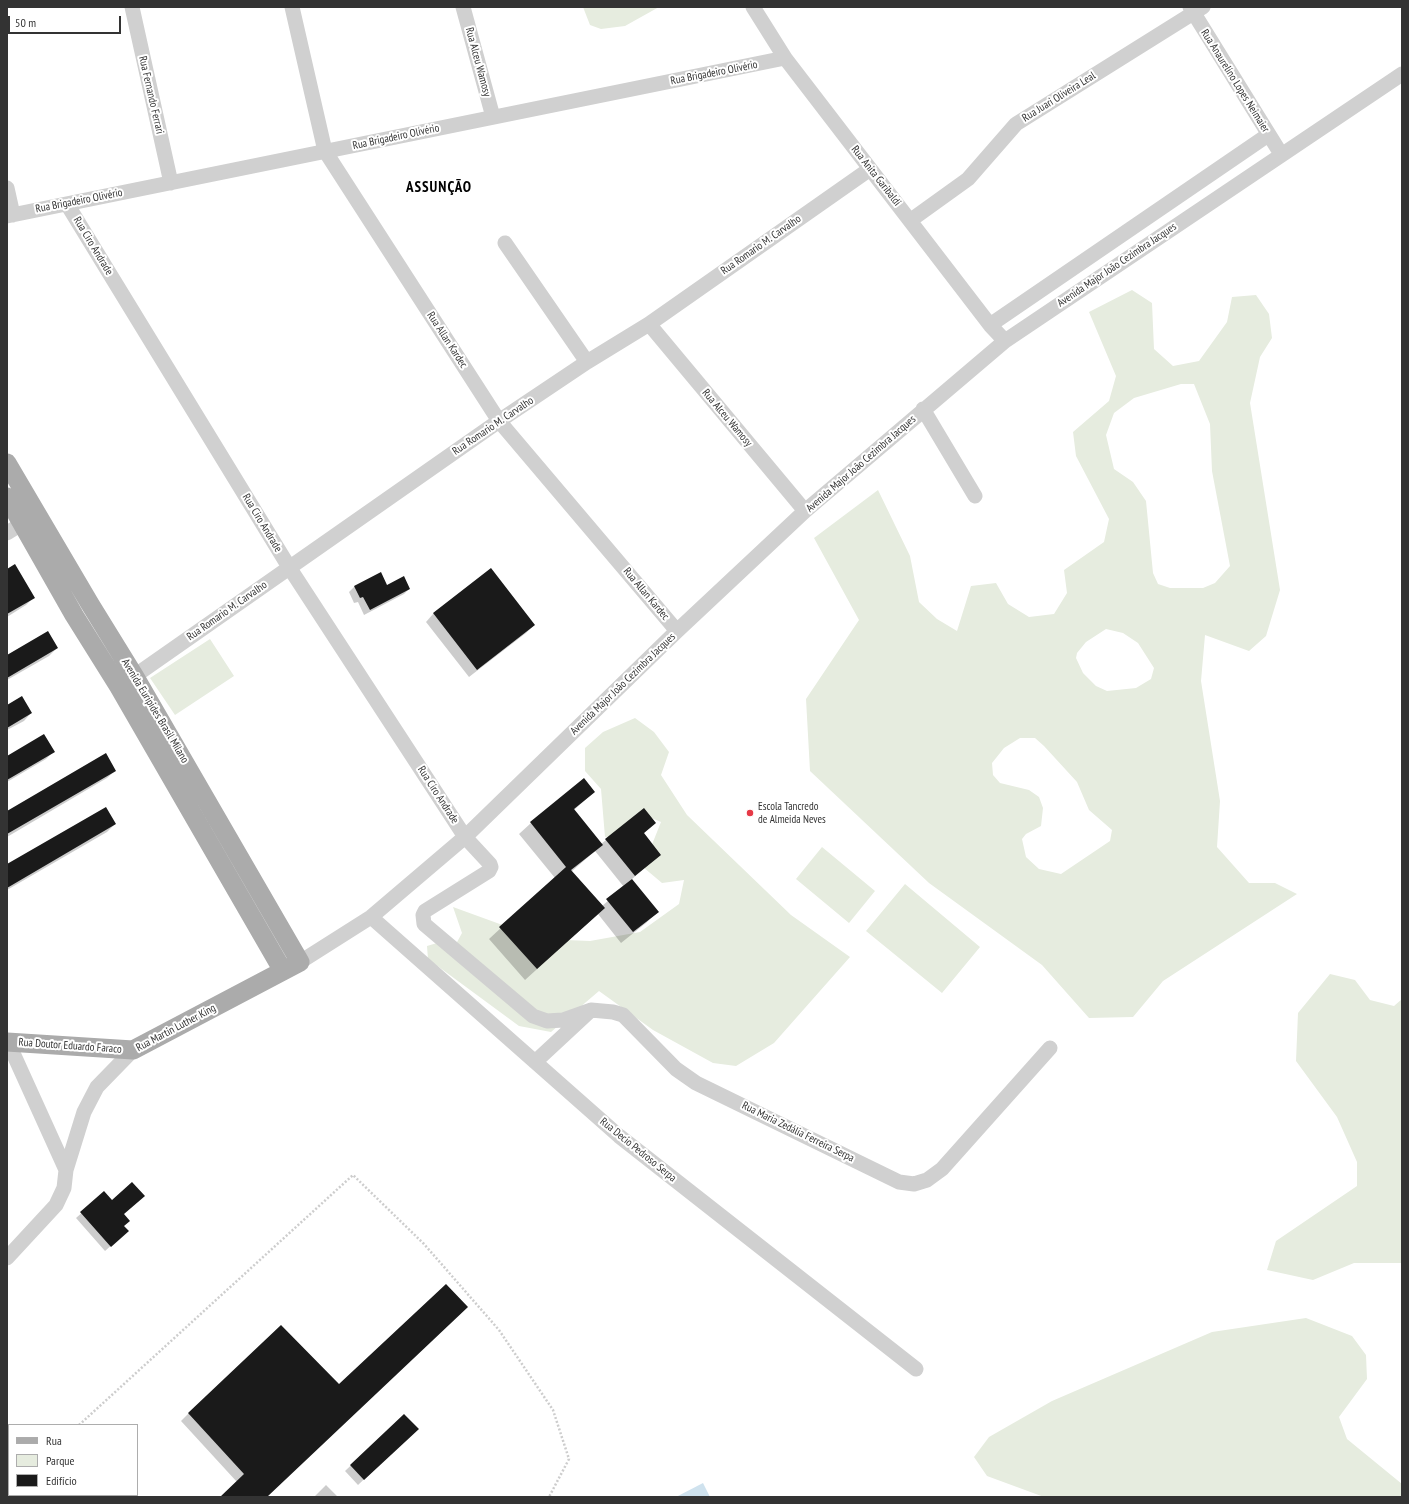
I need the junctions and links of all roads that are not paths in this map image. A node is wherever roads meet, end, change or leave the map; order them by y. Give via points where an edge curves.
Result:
1 (132, 7) edge
2 (292, 7) edge
3 (463, 7) edge
4 (753, 7) edge
5 (1195, 9) edge
6 (785, 58) junction
7 (1402, 74) edge
8 (493, 117) junction
9 (1268, 135) junction
10 (325, 152) junction
11 (1281, 154) junction
12 (870, 169) junction
13 (171, 183) junction
14 (7, 188) edge
15 (67, 204) junction
16 (10, 215) edge
17 (911, 220) junction
18 (505, 243) dead end
19 (649, 324) junction
20 (990, 325) junction
21 (1005, 341) junction
22 (587, 362) junction
23 (924, 409) junction
24 (499, 421) junction
25 (7, 463) edge
26 (975, 496) dead end
27 (7, 497) edge
28 (805, 512) junction
29 (23, 523) junction
30 (7, 533) edge
31 (289, 567) junction
32 (90, 604) junction
33 (74, 615) junction
34 (677, 631) junction
35 (135, 677) junction
36 (118, 687) junction
37 (167, 731) junction
38 (149, 740) junction
39 (465, 837) junction
40 (236, 850) junction
41 (219, 861) junction
42 (371, 917) junction
43 (300, 962) junction
44 (283, 971) junction
45 (592, 1010) junction
46 (8, 1042) edge
47 (1050, 1048) dead end
48 (133, 1050) junction
49 (535, 1062) junction
50 (66, 1170) junction
51 (7, 1258) edge
52 (916, 1369) dead end

1 - 13 street, Rua Fernando Ferrari
2 - 10 street, Rua Allan Kardec
3 - 8 street, Rua Alceu Wamosy
4 - 6 street, Rua Anita Garibaldi
5 - 9 street, Rua Anaurelino Lopes Neimaier
5 - 17 street, Rua Juari Oliveira Leal via 1016,124 968,179
6 - 8 street, Rua Brigadeiro Olivério
6 - 12 street, Rua Anita Garibaldi
7 - 11 street, Avenida Major João Cezimbra Jacques
8 - 10 street, Rua Brigadeiro Olivério
9 - 11 street, Rua Anaurelino Lopes Neimaier
9 - 20 street
10 - 13 street, Rua Brigadeiro Olivério
10 - 24 street, Rua Allan Kardec
11 - 21 street, Avenida Major João Cezimbra Jacques
12 - 17 street, Rua Anita Garibaldi
12 - 19 street, Rua Romario M. Carvalho
13 - 15 street, Rua Brigadeiro Olivério
14 - 16 street
15 - 16 street, Rua Brigadeiro Olivério
15 - 31 street, Rua Ciro Andrade
17 - 20 street, Rua Anita Garibaldi
18 - 22 street
19 - 22 street, Rua Romario M. Carvalho
19 - 28 street, Rua Alceu Wamosy
20 - 21 street, Rua Anita Garibaldi
21 - 23 street, Avenida Major João Cezimbra Jacques
22 - 24 street, Rua Romario M. Carvalho
23 - 26 street
23 - 28 street, Avenida Major João Cezimbra Jacques
24 - 31 street, Rua Romario M. Carvalho
24 - 34 street, Rua Allan Kardec
25 - 32 main road, Avenida Euripides Brasil Milano
27 - 29 main road, Avenida Euripides Brasil Milano
28 - 34 street, Avenida Major João Cezimbra Jacques
29 - 30 street
29 - 33 main road, Avenida Euripides Brasil Milano
31 - 35 street, Rua Romario M. Carvalho
31 - 39 street, Rua Ciro Andrade
32 - 33 main road
32 - 35 main road, Avenida Euripides Brasil Milano
33 - 36 main road, Avenida Euripides Brasil Milano
34 - 39 street, Avenida Major João Cezimbra Jacques
35 - 36 street, Rua Romario M. Carvalho
35 - 37 main road, Avenida Euripides Brasil Milano
36 - 38 main road, Avenida Euripides Brasil Milano
37 - 38 main road
37 - 40 main road, Avenida Euripides Brasil Milano
38 - 41 main road, Avenida Euripides Brasil Milano
39 - 42 street, Avenida Major João Cezimbra Jacques
39 - 45 street, Rua Ciro Andrade via 491,867 489,871 425,911 424,924 533,1016 547,1021 563,1020
40 - 41 main road
40 - 43 main road, Avenida Euripides Brasil Milano
41 - 44 main road, Avenida Euripides Brasil Milano
42 - 43 street, Rua Martin Luther King
42 - 49 street, Rua Decio Pedroso Serpa
43 - 44 main road, Rua Martin Luther King
44 - 48 main road, Rua Martin Luther King
45 - 47 street, Rua Maria Zedália Ferreira Serpa via 623,1015 676,1069 696,1083 899,1182 914,1184 927,1180 942,1169
45 - 49 street
46 - 48 main road, Rua Doutor Eduardo Faraco
46 - 50 street
48 - 50 street, Rua Martin Luther King via 97,1087 84,1112
49 - 52 street, Rua Decio Pedroso Serpa via 619,1136
50 - 51 street, Rua Martin Luther King via 64,1188 56,1205

